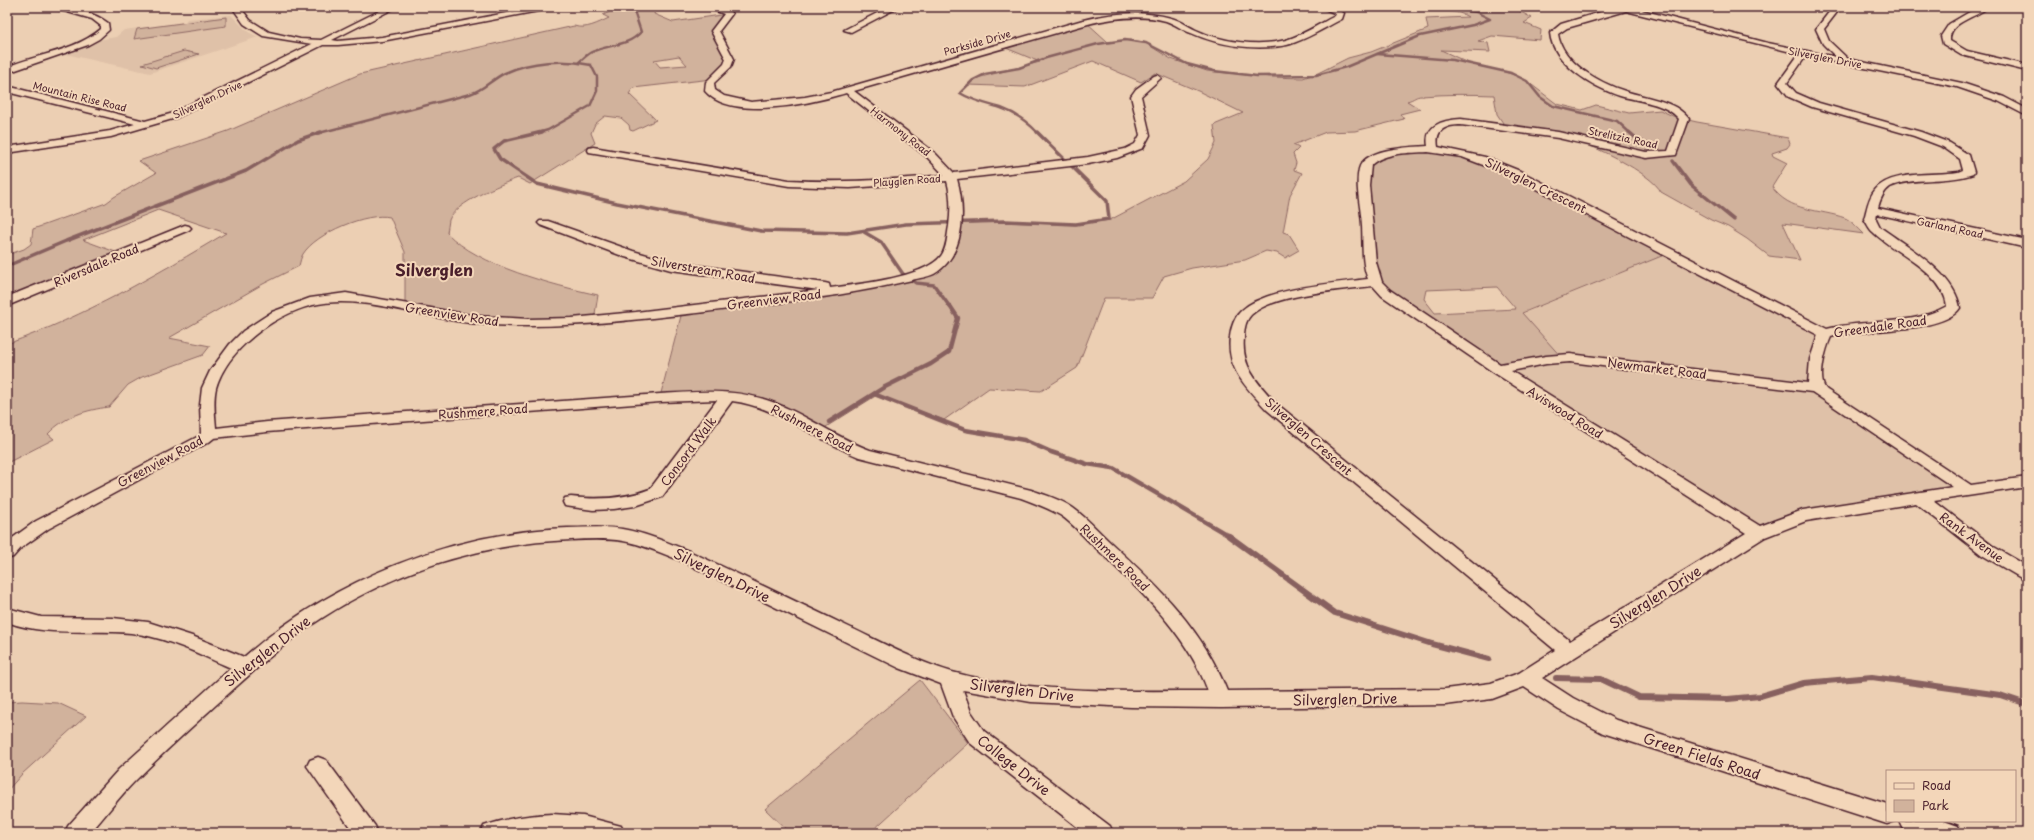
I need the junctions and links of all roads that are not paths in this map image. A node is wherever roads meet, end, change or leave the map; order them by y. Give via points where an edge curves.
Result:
1 (54, 7) edge
2 (236, 7) edge
3 (392, 7) edge
4 (549, 7) edge
5 (710, 7) edge
6 (895, 7) edge
7 (1324, 7) edge
8 (1837, 7) edge
9 (1984, 7) edge
10 (1624, 8) edge
11 (848, 30) dead end
12 (321, 42) junction
13 (1804, 53) junction
14 (1845, 61) junction
15 (2027, 68) edge
16 (7, 70) edge
17 (1157, 78) dead end
18 (8, 90) edge
19 (847, 90) junction
20 (2027, 113) edge
21 (147, 124) junction
22 (1433, 148) junction
23 (7, 150) edge
24 (593, 150) dead end
25 (951, 177) junction
26 (1872, 210) junction
27 (544, 222) dead end
28 (185, 228) dead end
29 (2027, 244) edge
30 (1376, 282) junction
31 (844, 290) junction
32 (7, 302) edge
33 (1826, 334) junction
34 (1498, 369) junction
35 (1816, 388) junction
36 (728, 396) junction
37 (209, 434) junction
38 (2027, 482) edge
39 (1968, 490) junction
40 (1918, 496) junction
41 (571, 502) dead end
42 (1759, 533) junction
43 (7, 553) edge
44 (2027, 574) edge
45 (7, 615) edge
46 (1569, 650) junction
47 (245, 666) junction
48 (1526, 678) junction
49 (950, 679) junction
50 (1221, 700) junction
51 (318, 766) dead end
52 (1886, 814) edge
53 (1914, 822) edge
54 (76, 833) edge
55 (367, 833) edge
56 (492, 833) edge
57 (613, 833) edge
58 (1102, 833) edge
59 (1950, 833) edge

1 - 16 street via 95,17 105,25 105,30 82,44
2 - 12 street via 247,22 266,34 289,40
3 - 12 street, Silverglen Drive
4 - 12 street via 382,40
5 - 19 street, Parkside Drive via 724,10 728,14 716,29 730,59 728,65 710,82 709,89 715,96 738,102 771,103 819,97
6 - 11 street
7 - 19 street, Parkside Drive via 1338,11 1339,17 1295,39 1282,42 1240,43 1196,33 1174,21 1162,18 1118,16 1086,22
8 - 14 street via 1820,29 1820,34
9 - 15 street via 1955,23 1945,34 1946,42 1964,52
10 - 13 street, Silverglen Drive
10 - 22 street, Strelitzia Road via 1564,26 1554,33 1556,49 1567,61 1605,86 1672,109 1682,115 1684,119 1672,152 1660,156 1558,135 1482,123 1457,122 1436,127 1432,134
12 - 21 street, Silverglen Drive via 193,108
13 - 14 street, Silverglen Drive
13 - 26 street via 1782,83 1789,94 1821,107 1932,139 1955,150 1969,164 1969,172 1959,176 1908,180 1888,185 1879,191
14 - 20 street, Silverglen Drive via 1974,89 2001,99
17 - 25 street, Playglen Road via 1136,96 1144,131 1142,144 1128,152 1072,162
18 - 21 street, Mountain Rise Road
19 - 25 street, Harmony Road via 932,155
21 - 23 street, Silverglen Drive via 104,136
22 - 30 street, Silverglen Crescent via 1384,154 1366,166 1364,174 1368,229
22 - 33 street, Silverglen Crescent via 1472,156 1508,169
24 - 25 street, Playglen Road via 797,184 838,185
25 - 31 street, Greenview Road via 955,191 956,222 952,245 946,258 935,268 918,276
26 - 29 street, Garland Road
26 - 33 street, Greendale Road via 1870,219 1876,229 1945,284 1955,301 1954,308 1926,320 1851,328
27 - 31 street, Silverstream Road via 629,254 671,266
28 - 32 street, Riversdale Road
30 - 34 street, Aviswood Road via 1394,299
30 - 46 street, Silverglen Crescent via 1279,298 1257,305 1241,320 1236,343 1240,368 1272,407
31 - 37 street, Greenview Road via 649,315 548,323 476,320 346,297 316,300 267,319 230,351 212,380 207,396
33 - 35 street, Greendale Road via 1819,353 1815,375
34 - 35 street, Newmarket Road via 1546,360 1576,358
34 - 42 street, Aviswood Road
35 - 39 street via 1839,406
36 - 37 street, Rushmere Road via 609,401 274,426
36 - 41 street, Concord Walk via 656,493 617,505
36 - 50 street, Rushmere Road via 768,405 847,448 1025,494 1067,512 1166,608 1208,668
37 - 43 street, Greenview Road via 193,446 42,525 15,544
38 - 39 street, Silverglen Drive
39 - 40 street, Silverglen Drive
40 - 42 street, Silverglen Drive via 1803,516
40 - 44 street, Rank Avenue via 1988,550
42 - 46 street, Silverglen Drive
45 - 47 street via 23,622 49,625 148,629
46 - 48 street, Silverglen Drive
47 - 49 street, Silverglen Drive via 315,613 403,569 486,543 538,535 583,532 623,535 656,544 906,663
47 - 54 street, Silverglen Drive via 127,775
48 - 50 street, Silverglen Drive via 1492,691 1445,697
48 - 52 street, Green Fields Road via 1566,704 1610,727
49 - 50 street, Silverglen Drive via 1031,694
49 - 58 street, College Drive via 959,712 976,737
51 - 55 street
53 - 59 street
56 - 57 street via 528,825 552,824 583,826

